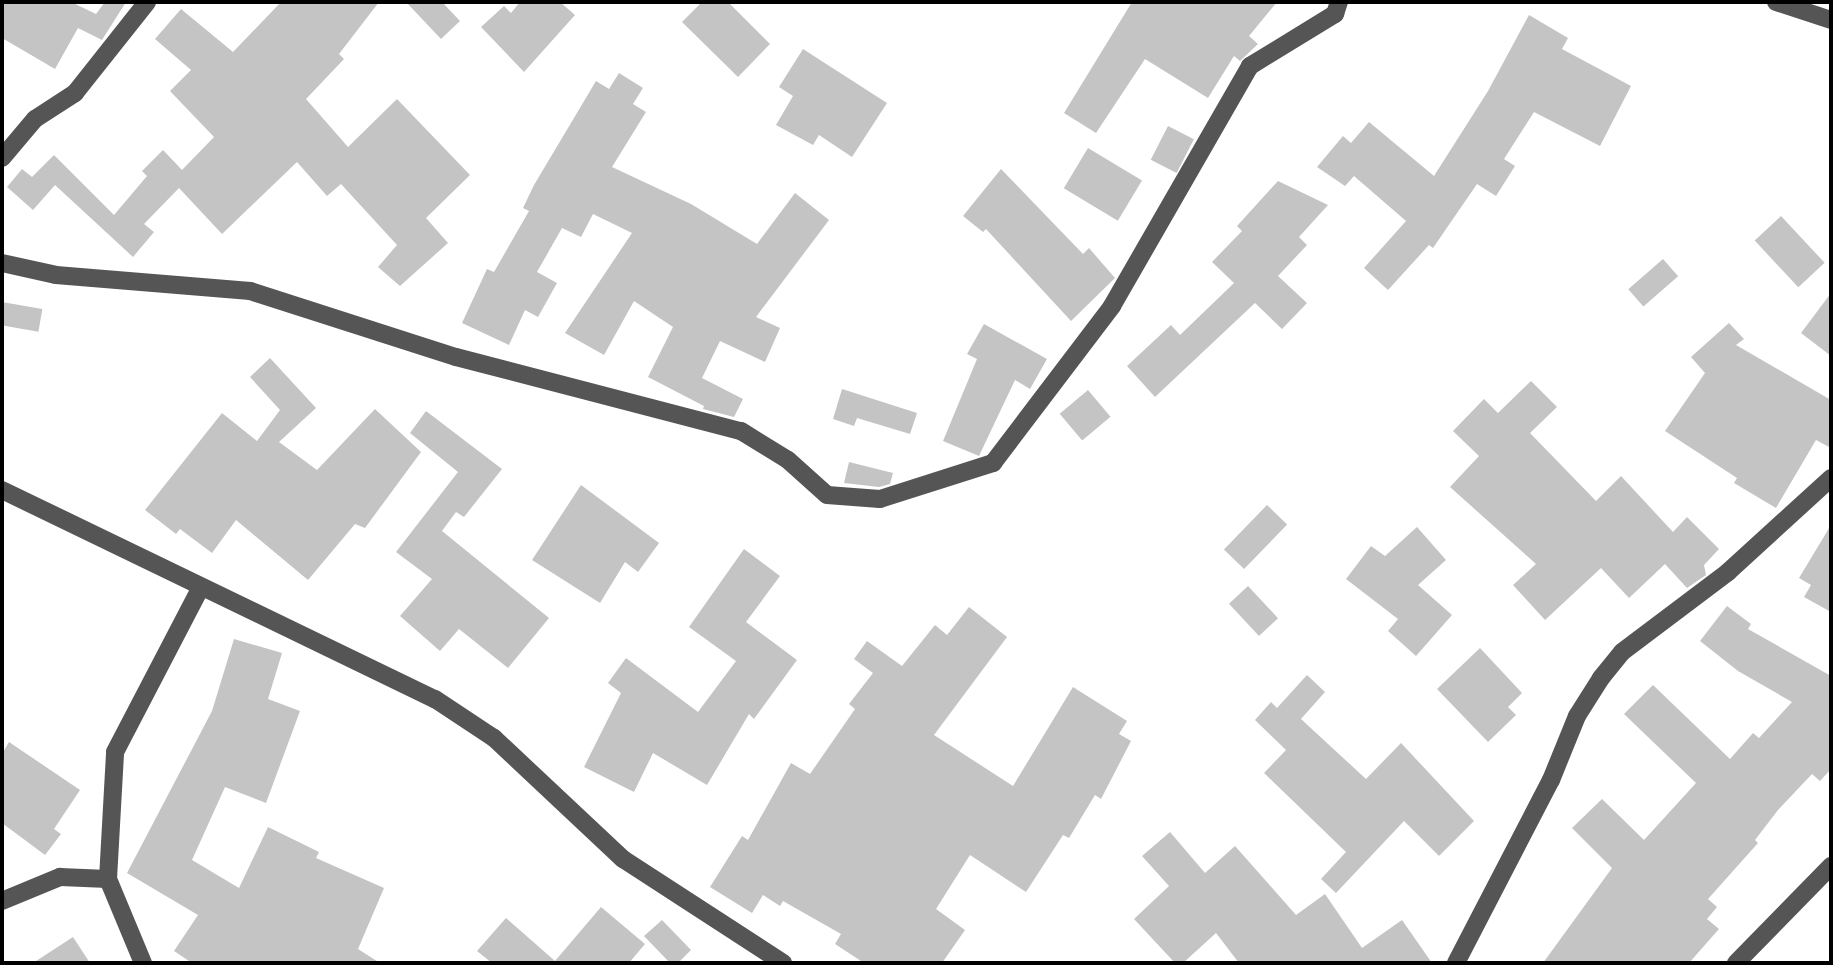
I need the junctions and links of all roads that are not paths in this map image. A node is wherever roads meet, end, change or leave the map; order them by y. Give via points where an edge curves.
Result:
1 (147, 2) edge
2 (1339, 2) edge
3 (1776, 2) edge
4 (1831, 20) edge
5 (2, 158) edge
6 (2, 263) edge
7 (1831, 478) edge
8 (2, 490) edge
9 (200, 589) junction
10 (1831, 866) edge
11 (108, 879) junction
12 (2, 901) edge
13 (144, 963) edge
14 (783, 963) edge
15 (1456, 963) edge
16 (1736, 963) edge

1 - 5 street via 75,93 35,119
2 - 6 street via 1335,14 1250,66 1112,306 993,464 880,499 827,495 788,460 741,431 456,357 250,291 55,275
3 - 4 street
7 - 15 street via 1728,572 1622,652 1601,678 1577,716 1551,780
8 - 9 street
9 - 11 street via 115,752
9 - 14 street via 435,699 494,738 623,859
10 - 16 street
11 - 12 street via 60,877
11 - 13 street

